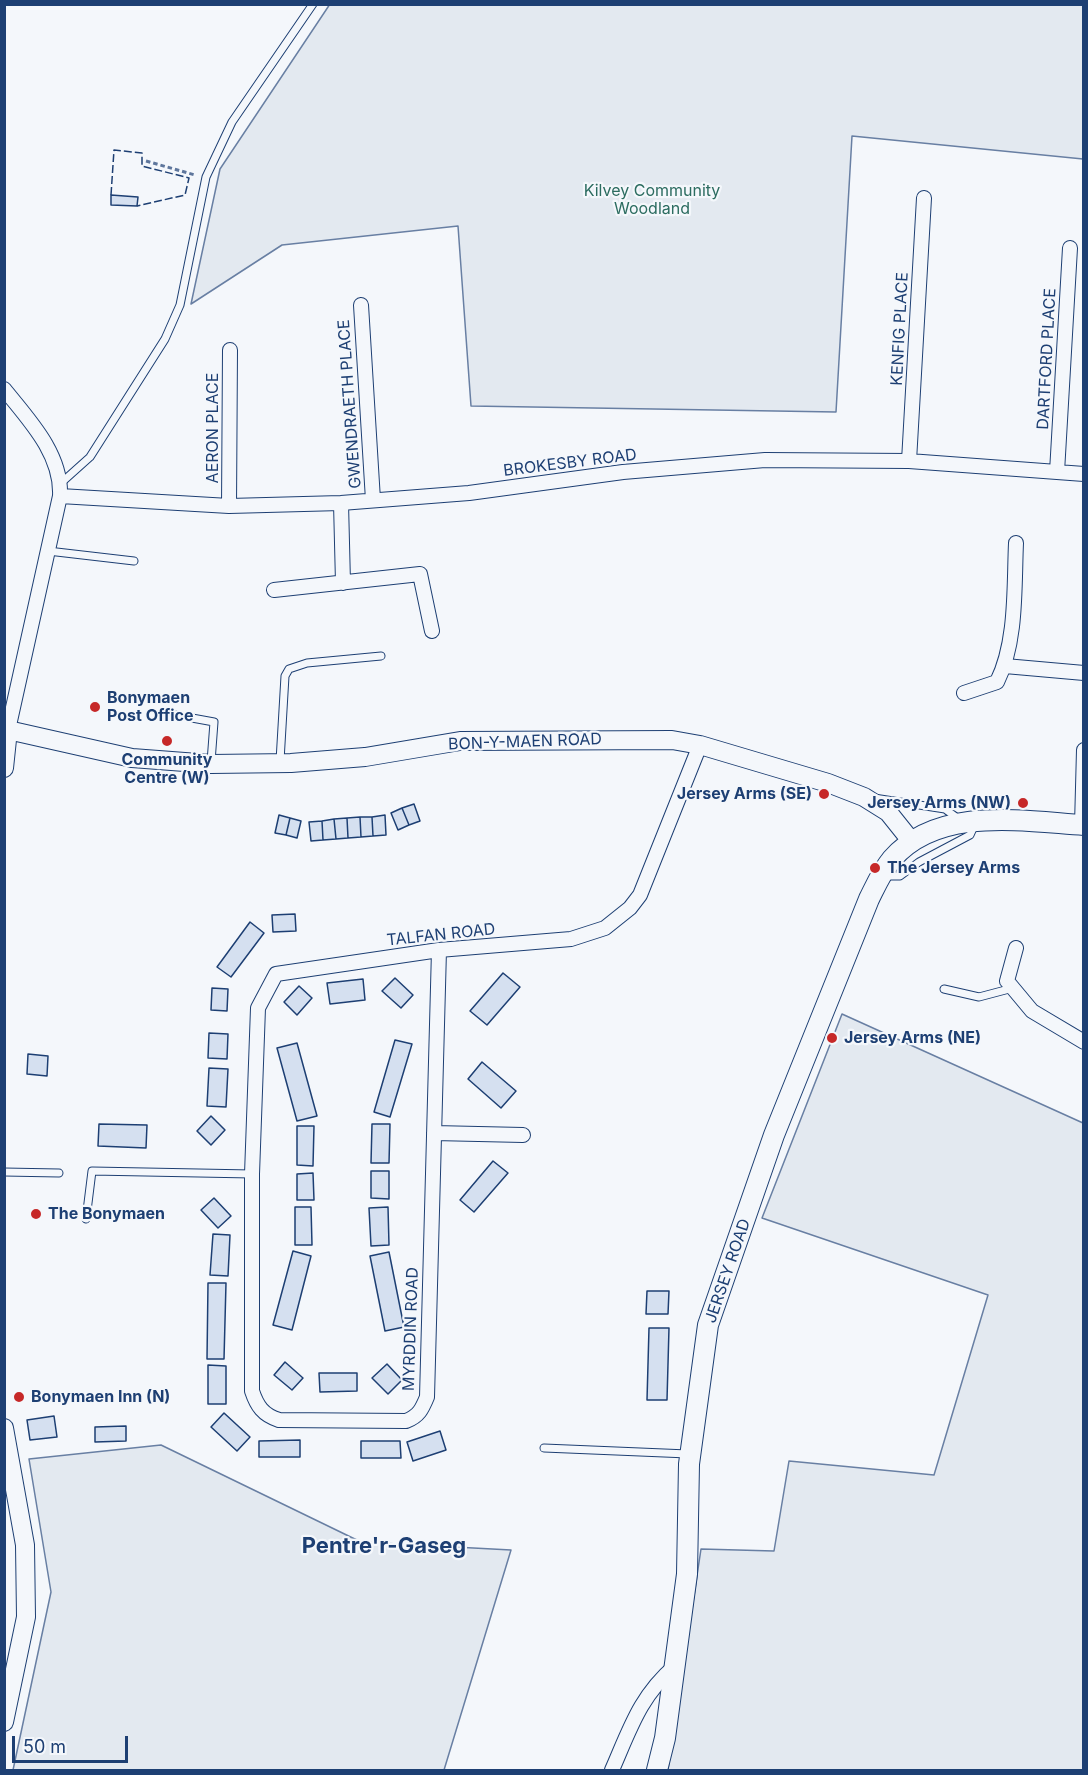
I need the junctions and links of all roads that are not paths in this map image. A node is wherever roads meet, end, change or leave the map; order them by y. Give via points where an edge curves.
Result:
1 (313, 4) edge
2 (924, 198) dead end
3 (1070, 248) dead end
4 (361, 305) dead end
5 (230, 350) dead end
6 (4, 389) edge
7 (909, 461) junction
8 (1057, 472) junction
9 (1083, 474) edge
10 (61, 489) junction
11 (373, 500) junction
12 (341, 503) junction
13 (229, 506) junction
14 (1016, 543) dead end
15 (48, 551) junction
16 (134, 561) dead end
17 (343, 583) junction
18 (274, 590) dead end
19 (432, 631) dead end
20 (381, 656) dead end
21 (1005, 666) junction
22 (1083, 673) edge
23 (964, 693) dead end
24 (170, 714) dead end
25 (6, 729) edge
26 (700, 745) junction
27 (1083, 750) edge
28 (211, 764) junction
29 (280, 764) junction
30 (4, 768) edge
31 (864, 797) junction
32 (969, 822) junction
33 (1083, 825) edge
34 (912, 842) junction
35 (880, 876) junction
36 (1016, 948) dead end
37 (439, 950) junction
38 (1013, 988) junction
39 (944, 989) dead end
40 (1082, 1039) edge
41 (434, 1133) junction
42 (523, 1136) dead end
43 (4, 1172) edge
44 (59, 1173) dead end
45 (252, 1174) junction
46 (86, 1219) dead end
47 (4, 1428) edge
48 (544, 1448) dead end
49 (690, 1454) junction
50 (675, 1665) junction
51 (4, 1722) edge
52 (612, 1770) edge
53 (657, 1770) edge

1 - 10 lane via 232,122 206,177 180,305 165,339 90,457
2 - 7 street, KENFIG PLACE
3 - 8 street, DARTFORD PLACE
4 - 11 street, GWENDRAETH PLACE
5 - 13 street, AERON PLACE
6 - 10 street via 50,449
7 - 8 street, BROKESBY ROAD
7 - 11 street, BROKESBY ROAD via 765,460
8 - 9 street, BROKESBY ROAD
10 - 13 street, BROKESBY ROAD
10 - 15 street
11 - 12 street, BROKESBY ROAD
12 - 13 street, BROKESBY ROAD
12 - 17 street
14 - 21 street
15 - 16 lane
15 - 25 street
17 - 18 street
17 - 19 street via 420,574
20 - 29 lane via 306,663 289,669 285,676
21 - 22 street
21 - 23 street via 997,682
24 - 28 lane via 214,722
25 - 28 street, BON-Y-MAEN ROAD via 132,759
25 - 30 street
26 - 29 street, BON-Y-MAEN ROAD via 643,739 460,741 365,757
26 - 31 street, BON-Y-MAEN ROAD
26 - 37 street, TALFAN ROAD via 640,895 619,918 605,928 571,939
27 - 33 street
28 - 29 street, BON-Y-MAEN ROAD
31 - 32 lane via 945,809
31 - 34 street, BON-Y-MAEN ROAD via 888,812
32 - 33 main road, JERSEY ROAD
32 - 34 main road, JERSEY ROAD via 933,830
32 - 35 lane via 970,835 900,876
34 - 35 main road, JERSEY ROAD
35 - 49 main road, JERSEY ROAD via 774,1136 708,1325
36 - 38 street via 1007,981
37 - 41 street, MYRDDIN ROAD
37 - 45 street, TALFAN ROAD via 276,974 258,1008
38 - 39 lane via 979,997
38 - 40 street via 1032,1011
41 - 42 street
41 - 45 street, MYRDDIN ROAD via 427,1396 416,1417 406,1421 279,1420 255,1402
43 - 44 lane
45 - 46 lane via 92,1171
47 - 51 street via 25,1545 26,1617
48 - 49 lane
49 - 50 main road, JERSEY ROAD via 687,1574
50 - 52 street via 656,1682 638,1708
50 - 53 main road, JERSEY ROAD

